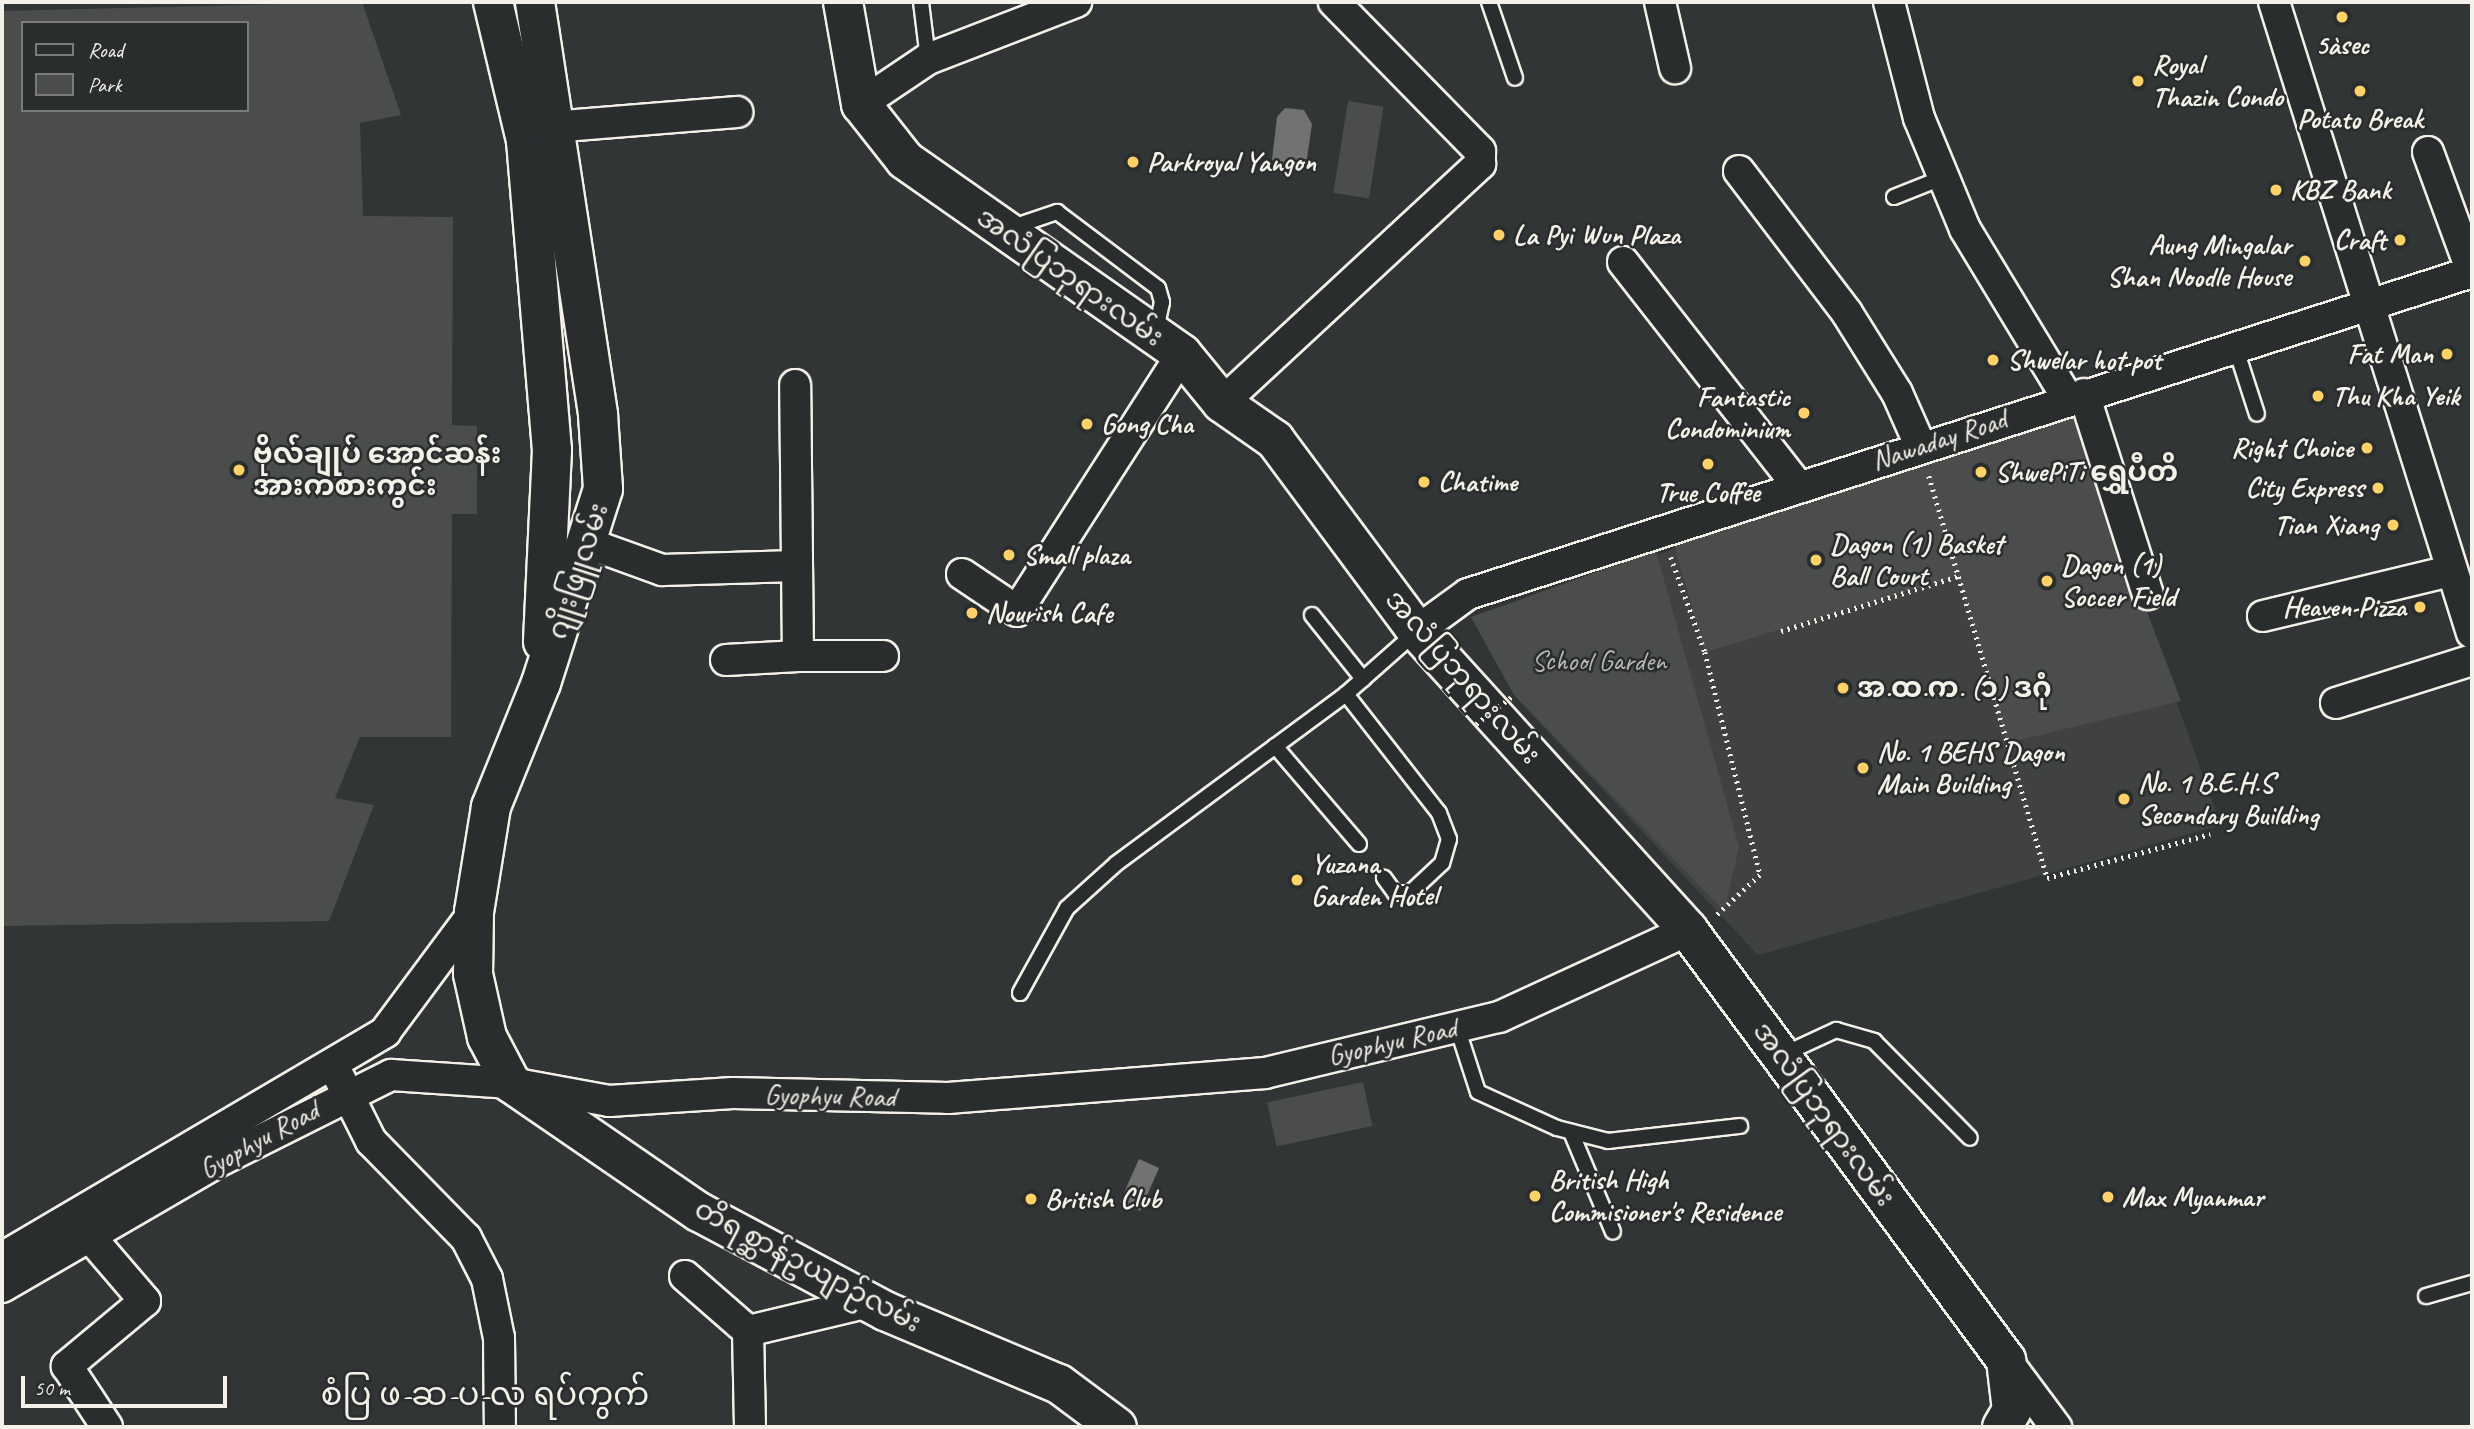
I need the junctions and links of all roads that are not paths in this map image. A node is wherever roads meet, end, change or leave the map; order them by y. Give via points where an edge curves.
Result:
1 (493, 2) edge
2 (535, 2) edge
3 (843, 2) edge
4 (921, 2) edge
5 (1076, 2) edge
6 (1334, 2) edge
7 (1489, 2) edge
8 (1660, 2) edge
9 (1889, 2) edge
10 (2274, 2) edge
11 (928, 60) junction
12 (1675, 68) dead end
13 (1515, 78) dead end
14 (861, 104) junction
15 (737, 112) dead end
16 (551, 127) junction
17 (2428, 152) dead end
18 (1739, 172) dead end
19 (1942, 178) junction
20 (1894, 197) dead end
21 (1623, 262) dead end
22 (2472, 272) edge
23 (2370, 304) junction
24 (1169, 345) junction
25 (2235, 346) junction
26 (795, 385) dead end
27 (2076, 396) junction
28 (1222, 403) junction
29 (2257, 414) dead end
30 (1920, 445) junction
31 (1797, 485) junction
32 (590, 544) junction
33 (796, 566) junction
34 (2450, 571) junction
35 (962, 574) dead end
36 (2148, 594) dead end
37 (1311, 615) dead end
38 (2263, 616) dead end
39 (2471, 627) edge
40 (1417, 631) junction
41 (798, 656) junction
42 (883, 656) dead end
43 (726, 660) dead end
44 (2472, 660) edge
45 (1363, 679) junction
46 (541, 683) junction
47 (1346, 694) junction
48 (2336, 703) dead end
49 (1275, 746) junction
50 (1359, 844) dead end
51 (1384, 878) dead end
52 (474, 912) junction
53 (1688, 930) junction
54 (1020, 993) dead end
55 (1457, 1027) junction
56 (1781, 1055) junction
57 (332, 1065) junction
58 (511, 1083) junction
59 (347, 1091) junction
60 (1740, 1126) dead end
61 (1571, 1132) junction
62 (1970, 1138) dead end
63 (1613, 1232) dead end
64 (91, 1238) junction
65 (2, 1258) edge
66 (685, 1276) dead end
67 (2472, 1283) edge
68 (2, 1287) edge
69 (2426, 1296) dead end
70 (870, 1302) junction
71 (748, 1331) junction
72 (2006, 1360) junction
73 (107, 1427) edge
74 (500, 1427) edge
75 (750, 1427) edge
76 (1117, 1427) edge
77 (2002, 1427) edge
78 (2056, 1427) edge

1 - 46 main road via 526,141 552,450
2 - 16 main road, ဂျိုးဖြူလမ်း
3 - 14 main road, အလံပြဘုရားလမ်း
4 - 11 lane
5 - 11 street
6 - 28 street via 1480,151 1480,164
7 - 13 lane
8 - 12 street
9 - 19 street
10 - 23 street
11 - 14 street
14 - 24 main road, အလံပြဘုရားလမ်း via 905,160
15 - 16 street
16 - 32 main road, ဂျိုးဖြူလမ်း via 598,415 603,489
17 - 22 street
18 - 30 street via 1847,313 1898,393
19 - 20 lane
19 - 27 street via 1973,246
21 - 31 street
22 - 23 street, Nawaday Road
23 - 25 street, Nawaday Road
23 - 34 street
24 - 28 main road, အလံပြဘုရားလမ်း
24 - 35 street via 1017,611
25 - 27 street, Nawaday Road
25 - 29 lane
26 - 33 street
27 - 30 street, Nawaday Road
27 - 36 street
28 - 40 main road, အလံပြဘုရားလမ်း via 1275,440
30 - 31 street, Nawaday Road
31 - 40 street, Nawaday Road via 1468,594
32 - 33 street via 662,570
32 - 46 main road, ဂျိုးဖြူလမ်း
33 - 41 street
34 - 38 street
34 - 39 street
37 - 45 lane
40 - 45 lane
40 - 53 main road, အလံပြဘုရားလမ်း
41 - 42 street
41 - 43 street
44 - 48 street
45 - 47 lane
46 - 52 main road, ဂျိုးဖြူလမ်း via 491,807
47 - 49 lane
47 - 51 lane via 1439,813 1449,839 1442,863 1410,893 1395,893
49 - 50 lane
49 - 54 lane via 1117,863 1067,908
52 - 57 street, Gyophyu Road via 385,1032
52 - 58 main road, ဂျိုးဖြူလမ်း via 473,974 487,1037
53 - 55 street, Gyophyu Road via 1499,1017
53 - 56 main road, အလံပြဘုရားလမ်း
55 - 58 street, Gyophyu Road via 1265,1073 948,1098 733,1093 608,1101
55 - 61 lane via 1478,1091
56 - 62 lane via 1836,1030 1874,1041
56 - 72 main road, အလံပြဘုရားလမ်း
57 - 59 street
57 - 65 street, Gyophyu Road
58 - 59 street, Gyophyu Road via 391,1075
58 - 70 main road, တိရစ္ဆာန်ဥယျာဉ်လမ်း via 699,1212
59 - 64 street, Gyophyu Road
59 - 74 street via 354,1117 371,1141 466,1237 487,1279 499,1338
60 - 61 lane via 1608,1141
61 - 63 lane
64 - 68 street, Gyophyu Road
64 - 73 street via 145,1301 67,1366
66 - 71 street
67 - 69 lane
70 - 71 street
70 - 76 main road, တိရစ္ဆာန်ဥယျာဉ်လမ်း via 1059,1384
71 - 75 street
72 - 77 main road, အလံပြဘုရားလမ်း via 2012,1410
72 - 78 street

